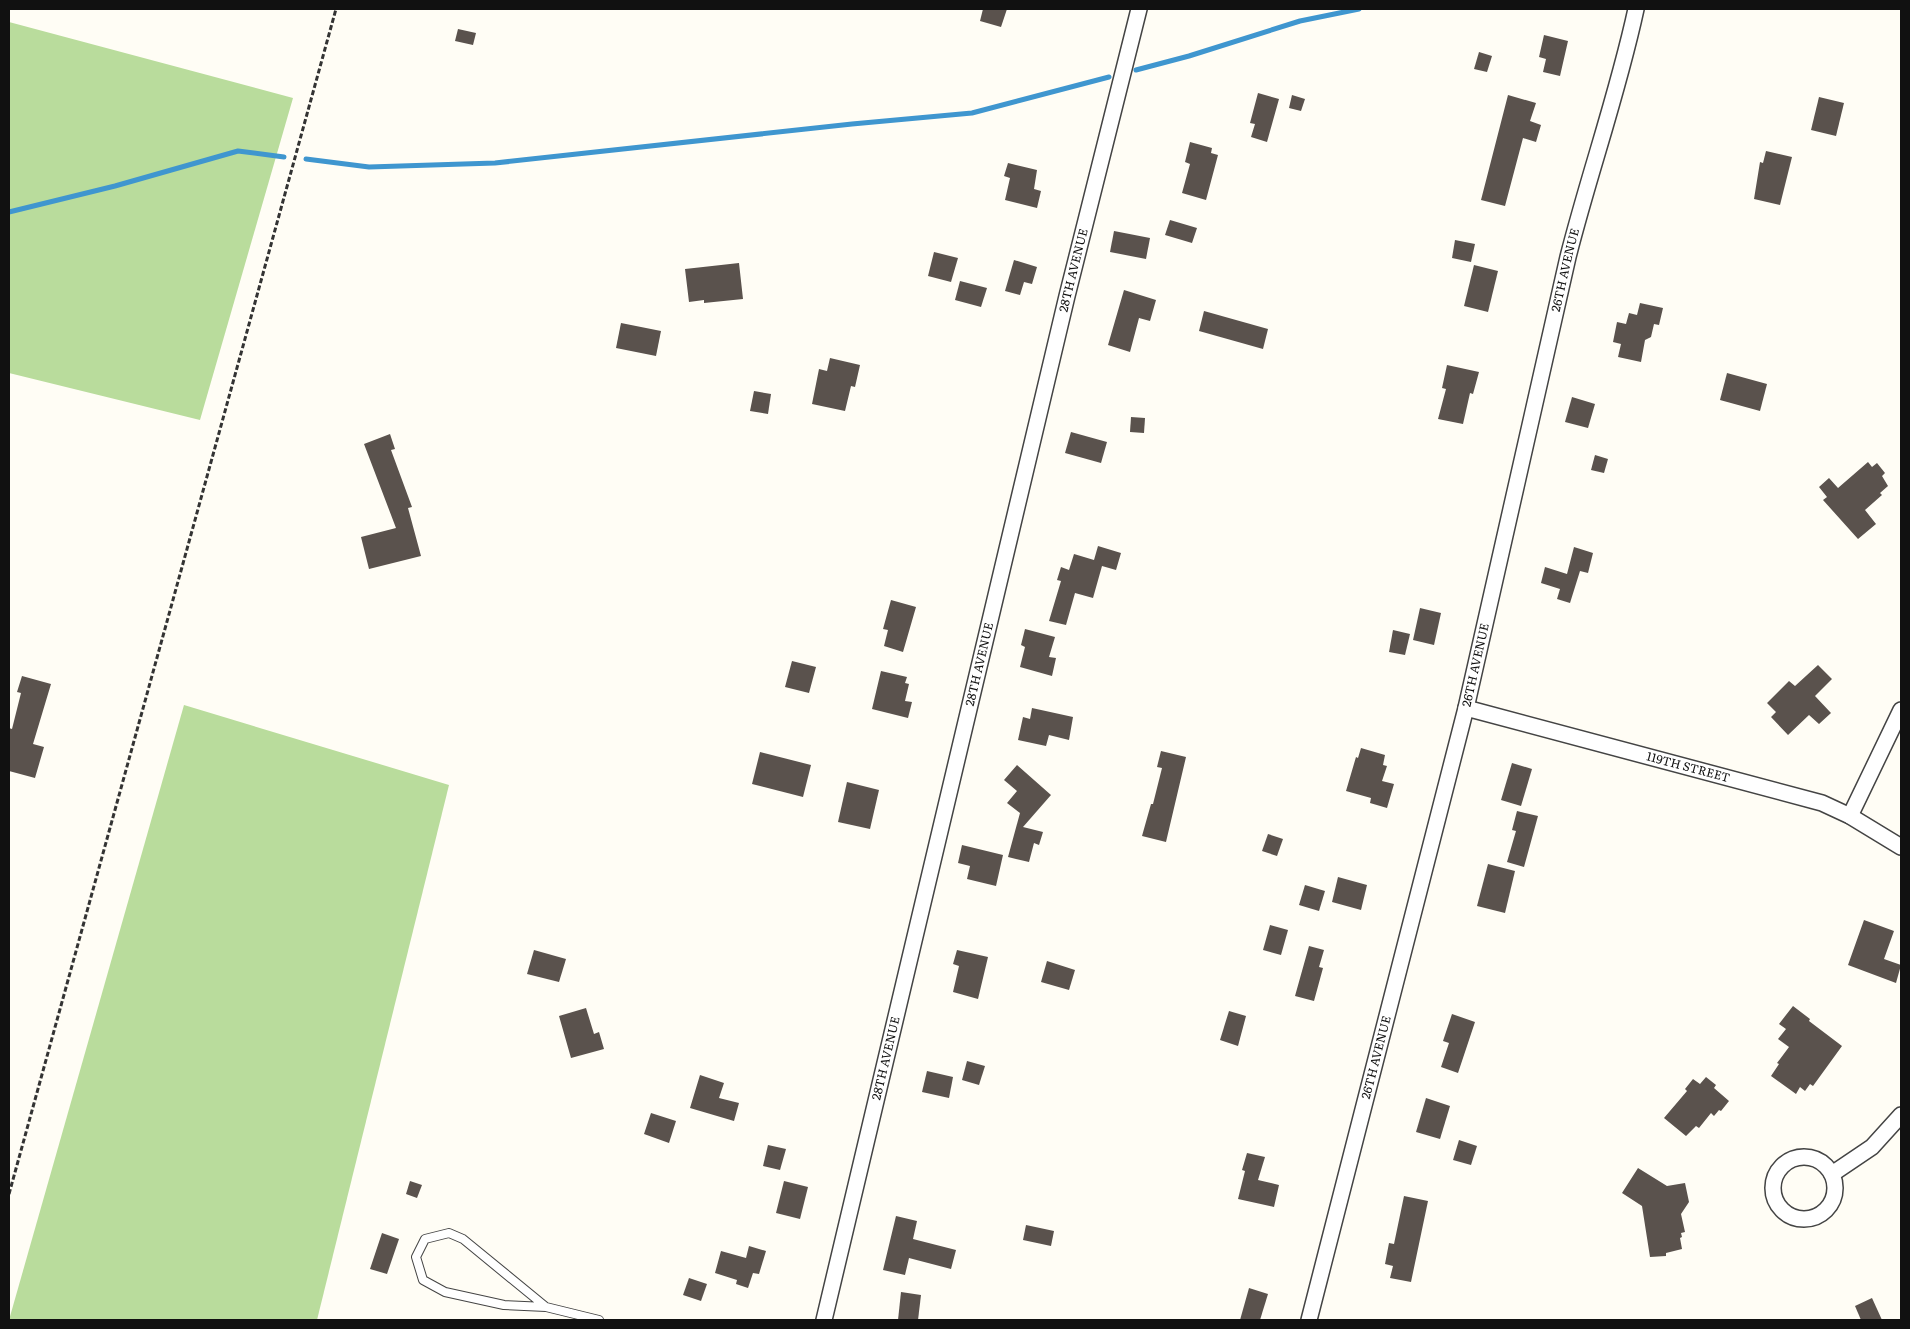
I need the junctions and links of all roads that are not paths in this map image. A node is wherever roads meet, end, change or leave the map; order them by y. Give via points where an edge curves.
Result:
1 (1139, 9) edge
2 (1636, 9) edge
3 (1466, 708) junction
4 (1901, 710) edge
5 (1850, 816) junction
6 (1901, 847) edge
7 (1901, 1115) edge
8 (1832, 1174) junction
9 (546, 1307) junction
10 (598, 1320) edge
11 (824, 1320) edge
12 (1309, 1320) edge

1 - 11 street, 28TH AVENUE via 1065,304
2 - 3 street, 26TH AVENUE via 1625,60 1570,249
3 - 5 street, 119TH STREET via 1822,803
3 - 12 street, 26TH AVENUE
4 - 5 street
5 - 6 street, 119TH STREET
7 - 8 street via 1872,1147
8 - 8 street via 1818,1160 1808,1157 1788,1161 1780,1167 1772,1186 1778,1205 1794,1218 1819,1215 1835,1195
9 - 9 lane via 463,1239 449,1233 425,1239 416,1257 423,1280 445,1292 504,1306
9 - 10 lane

